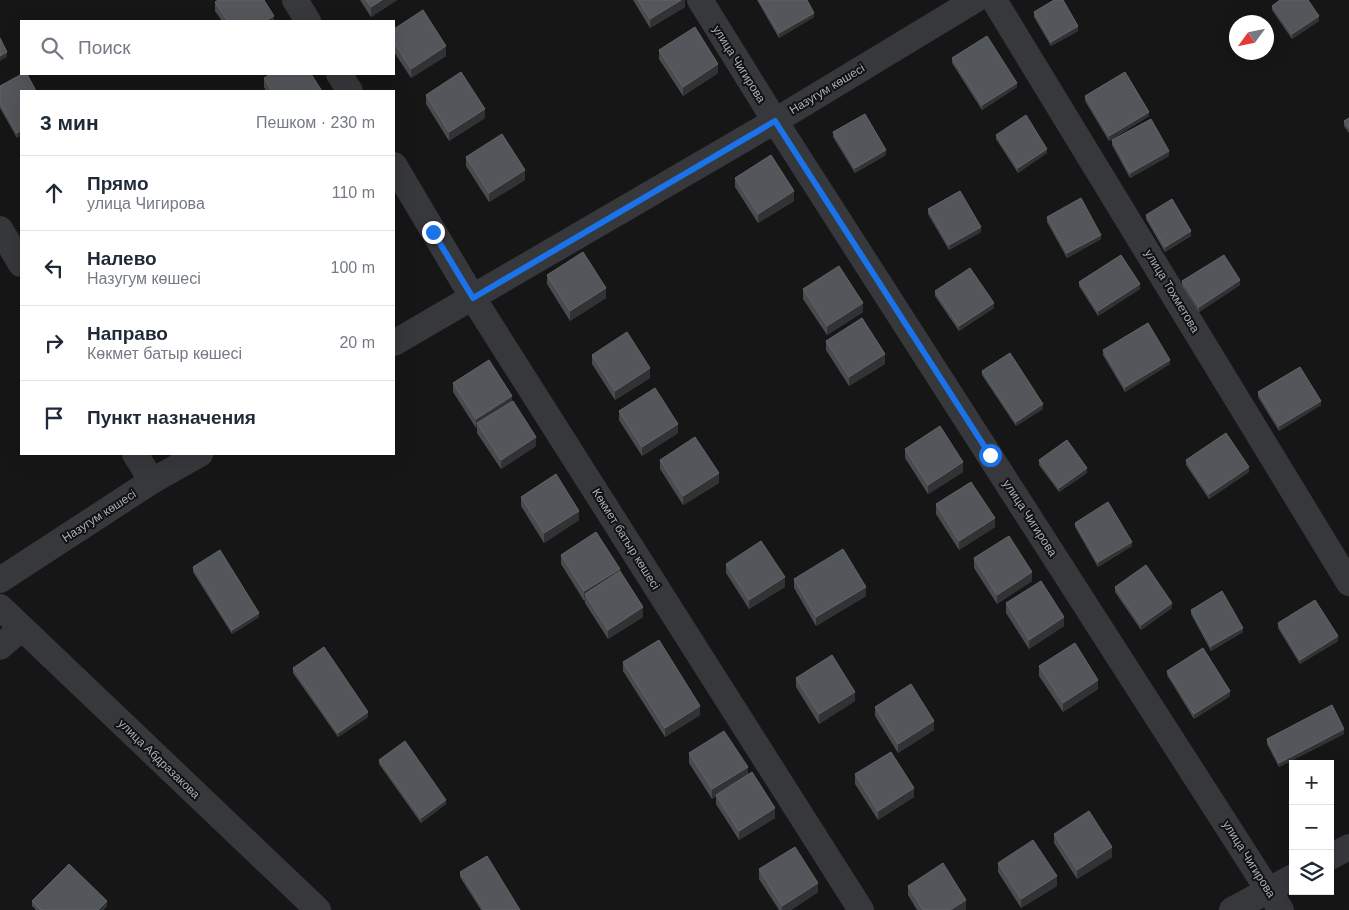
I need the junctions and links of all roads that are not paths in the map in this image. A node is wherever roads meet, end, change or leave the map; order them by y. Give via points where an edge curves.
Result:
1 (295, 0) edge
2 (700, 0) edge
3 (975, 0) edge
4 (994, 0) edge
5 (307, 20) edge
6 (340, 75) edge
7 (349, 90) edge
8 (775, 121) junction
9 (395, 167) edge
10 (0, 228) edge
11 (20, 262) edge
12 (473, 298) junction
13 (395, 342) edge
14 (136, 455) edge
15 (198, 455) edge
16 (152, 482) junction
17 (0, 580) edge
18 (1349, 582) edge
19 (0, 607) edge
20 (22, 628) junction
21 (0, 647) edge
22 (1349, 847) edge
23 (1334, 855) edge
24 (1289, 882) edge
25 (1275, 900) edge
26 (318, 910) edge
27 (861, 910) edge
28 (1232, 910) edge

1 - 5 street
2 - 8 street, улица Чигирова
3 - 8 street, Назугум көшесі
4 - 18 street, улица Тохметова
6 - 7 street
8 - 12 street, Назугум көшесі
8 - 25 street, улица Чигирова
9 - 12 street, Көкмет батыр көшесі
10 - 11 street
12 - 13 street, Назугум көшесі
12 - 27 street, Көкмет батыр көшесі
14 - 16 street
15 - 16 street, Назугум көшесі
16 - 17 street, Назугум көшесі
19 - 20 street, улица Абдразакова
20 - 21 street
20 - 26 street, улица Абдразакова
22 - 23 street
24 - 25 street
25 - 28 street

